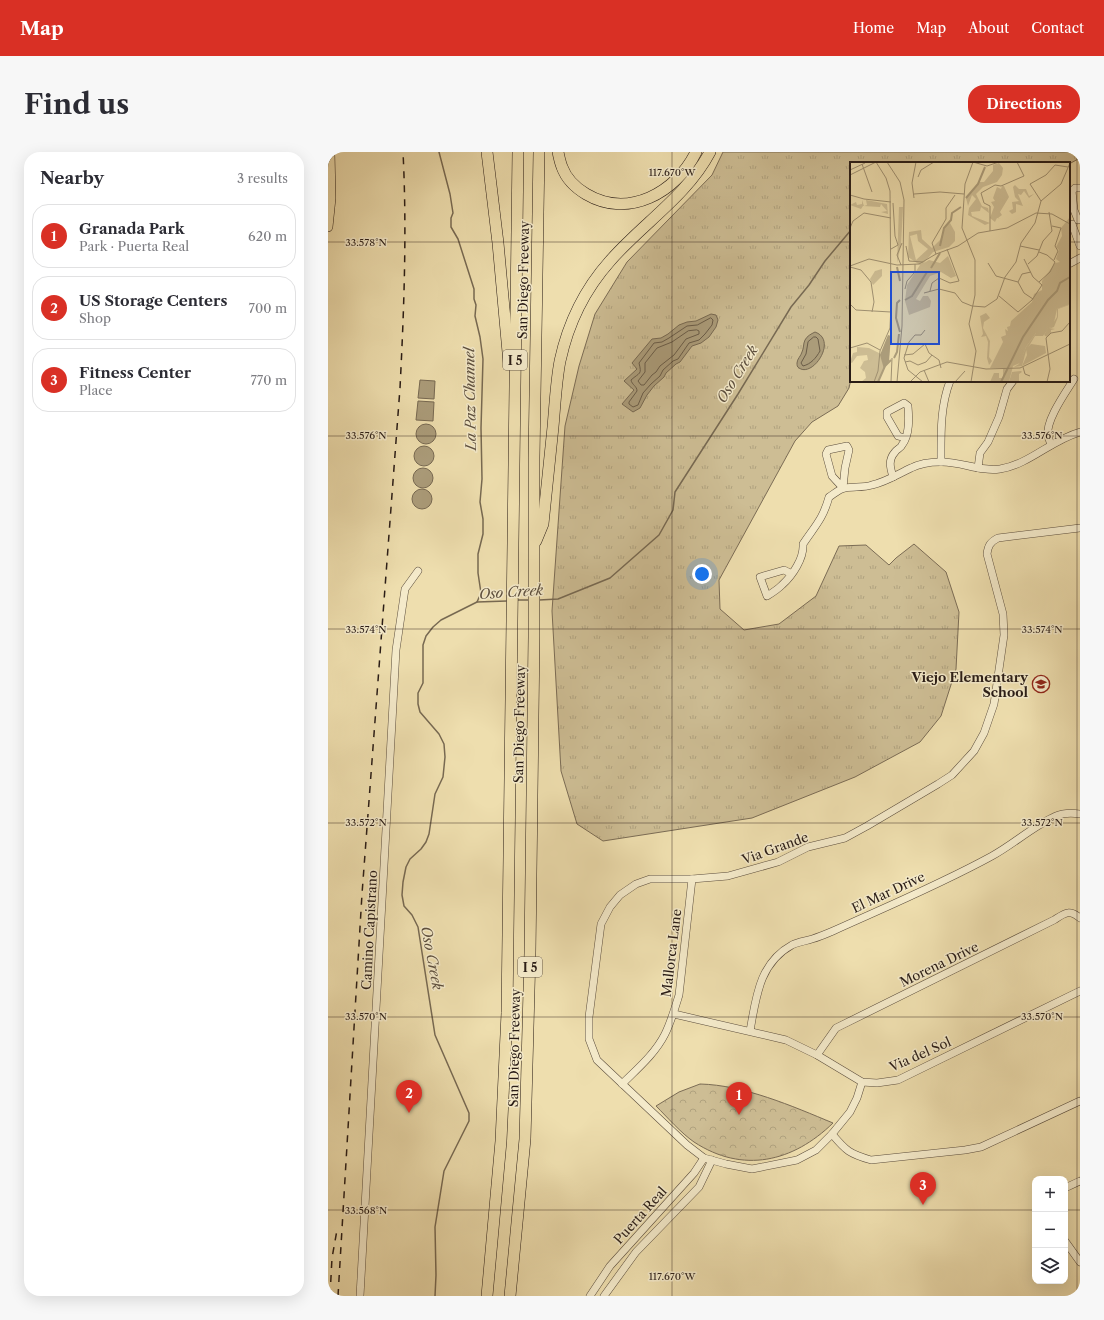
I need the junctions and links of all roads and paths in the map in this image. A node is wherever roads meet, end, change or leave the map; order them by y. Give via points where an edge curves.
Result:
1 (330, 152) edge
2 (487, 152) edge
3 (518, 152) edge
4 (539, 152) edge
5 (558, 152) edge
6 (696, 152) edge
7 (710, 152) edge
8 (1080, 188) edge
9 (1075, 222) edge
10 (328, 227) edge
11 (1080, 246) edge
12 (1080, 258) edge
13 (1070, 263) edge
14 (1074, 379) dead end
15 (950, 382) edge
16 (1011, 382) edge
17 (514, 421) junction
18 (1080, 432) edge
19 (905, 438) junction
20 (1051, 445) junction
21 (941, 462) junction
22 (978, 468) junction
23 (893, 477) junction
24 (844, 488) junction
25 (1080, 528) edge
26 (534, 545) junction
27 (418, 571) dead end
28 (792, 574) dead end
29 (1080, 814) edge
30 (692, 879) junction
31 (1080, 918) edge
32 (1080, 991) edge
33 (674, 1014) junction
34 (750, 1031) junction
35 (817, 1055) junction
36 (862, 1082) junction
37 (622, 1084) junction
38 (1080, 1101) edge
39 (832, 1134) junction
40 (704, 1158) junction
41 (712, 1160) junction
42 (1080, 1181) edge
43 (1068, 1187) edge
44 (1068, 1245) edge
45 (1080, 1262) edge
46 (360, 1296) edge
47 (487, 1296) edge
48 (510, 1296) edge
49 (590, 1296) edge
50 (604, 1296) edge

1 - 10 main road via 331,198
2 - 17 highway
3 - 17 highway, San Diego Freeway / I 5
4 - 26 highway, San Diego Freeway / I 5
5 - 6 highway via 562,168 569,180 596,200 613,204 651,198 669,187 690,164
7 - 26 highway via 690,182 610,261 596,278 573,318 560,361 543,524
8 - 9 street via 1072,191
9 - 11 street
12 - 13 street
14 - 20 street via 1052,417 1047,434
15 - 21 street via 943,404
16 - 22 street via 1000,417 980,453
17 - 47 highway, San Diego Freeway / I 5 via 507,1013 501,1141
18 - 20 street
19 - 19 street via 898,436 887,418 888,412 904,403 908,406 910,423
19 - 23 street via 891,457 889,465
20 - 22 street via 1016,464 1000,469
21 - 22 street
21 - 23 street via 912,467
23 - 24 street via 872,485
24 - 24 street via 832,476 826,454 828,450 847,446 849,450
24 - 28 street via 829,497 826,510 803,544 800,560
25 - 30 street, Via Grande via 998,538 988,547 987,554 1003,614 1004,635 994,704 974,751 952,775 845,838 808,847 778,862 744,872
26 - 48 highway, San Diego Freeway / I 5 via 526,1139
27 - 46 street, Camino Capistrano via 405,589 396,650
29 - 34 street, El Mar Drive via 1058,815 1043,822 1008,847 952,876 833,931 793,944 778,954 761,980
30 - 33 street, Mallorca Lane via 679,995
30 - 37 street, Via Grande via 650,879 636,884 620,895 601,924 589,1017 589,1040 597,1060
31 - 35 street, Morena Drive via 1073,913 1065,912 1054,920 836,1028
32 - 36 street, Via del Sol via 898,1080
33 - 34 street
33 - 37 street, Mallorca Lane via 665,1035 651,1054
34 - 35 street via 786,1040
35 - 36 street
36 - 39 street via 850,1112
37 - 40 street, Via Grande
38 - 39 street via 981,1147 965,1150 871,1160 844,1149
39 - 41 street via 816,1150 797,1160 779,1164 752,1169
40 - 41 street
40 - 49 street, Puerta Real via 694,1173 610,1266
41 - 50 street, Puerta Real via 699,1187 636,1252
42 - 43 street
44 - 45 street

